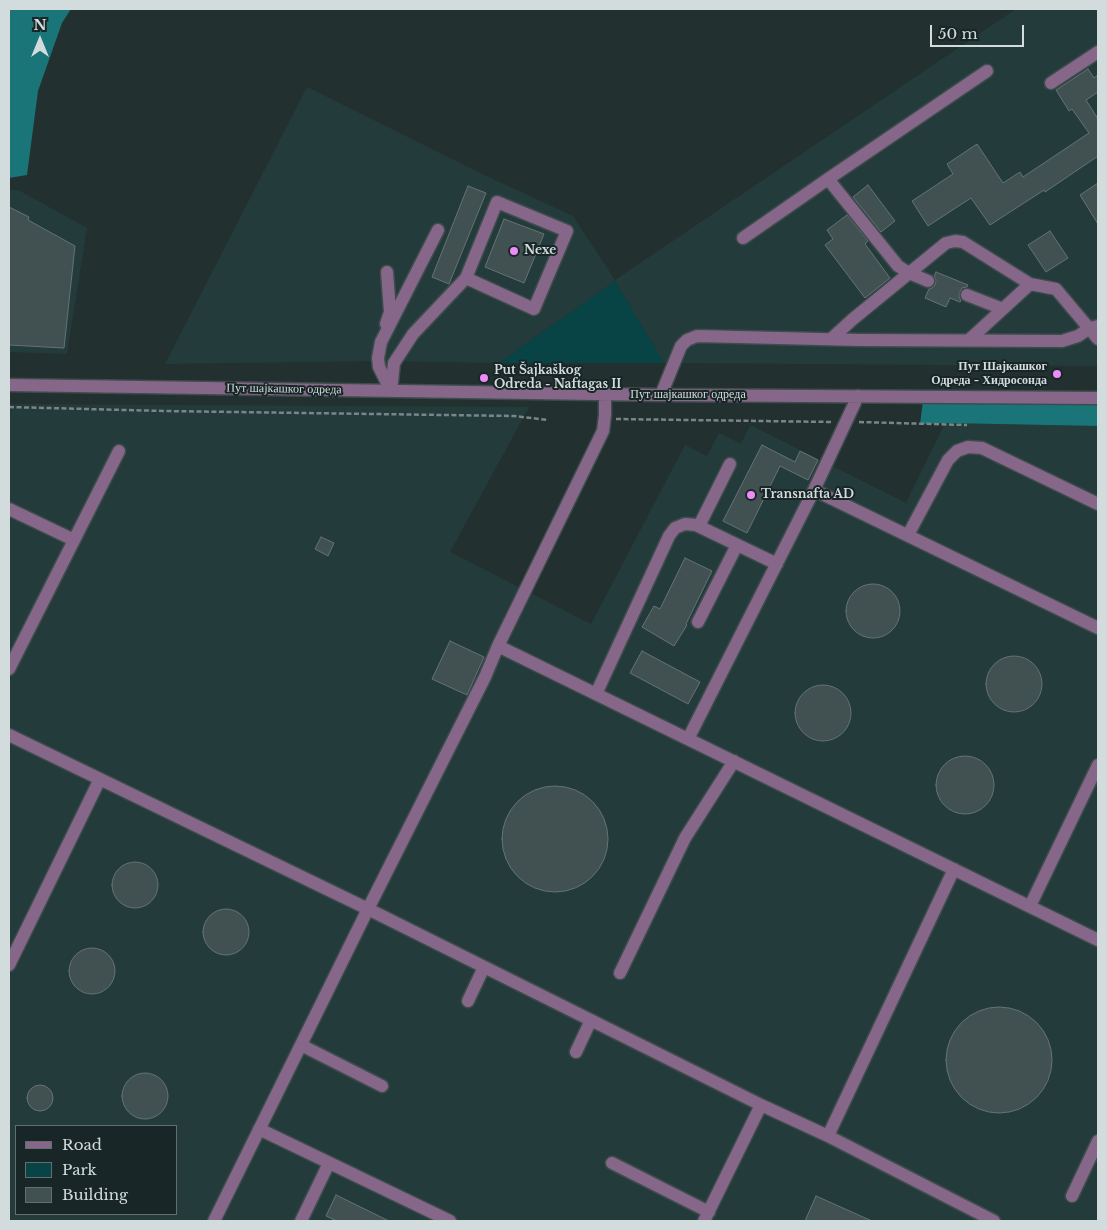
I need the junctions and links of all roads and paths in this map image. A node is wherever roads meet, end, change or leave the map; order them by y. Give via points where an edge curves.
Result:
1 (1098, 52) edge
2 (988, 72) dead end
3 (1051, 83) dead end
4 (828, 179) junction
5 (438, 230) dead end
6 (743, 238) dead end
7 (387, 272) dead end
8 (909, 273) junction
9 (466, 278) junction
10 (928, 280) dead end
11 (1030, 284) junction
12 (967, 295) dead end
13 (1003, 309) junction
14 (853, 319) junction
15 (1096, 331) edge
16 (831, 339) junction
17 (860, 340) junction
18 (969, 340) junction
19 (382, 342) junction
20 (9, 385) edge
21 (391, 391) junction
22 (604, 395) junction
23 (661, 396) junction
24 (858, 396) junction
25 (1098, 398) edge
26 (9, 407) edge
27 (605, 419) junction
28 (548, 420) dead end
29 (846, 422) junction
30 (966, 425) dead end
31 (119, 451) dead end
32 (730, 464) dead end
33 (814, 490) junction
34 (1098, 504) edge
35 (9, 509) edge
36 (699, 526) junction
37 (908, 535) junction
38 (74, 540) junction
39 (737, 544) junction
40 (777, 564) junction
41 (698, 622) dead end
42 (1098, 628) edge
43 (498, 646) junction
44 (9, 669) edge
45 (596, 694) junction
46 (9, 735) edge
47 (688, 739) junction
48 (734, 762) junction
49 (1098, 765) edge
50 (100, 779) junction
51 (954, 869) junction
52 (1030, 906) junction
53 (368, 909) junction
54 (1098, 940) edge
55 (9, 965) edge
56 (484, 967) junction
57 (620, 974) dead end
58 (468, 1001) dead end
59 (591, 1020) junction
60 (301, 1045) junction
61 (576, 1052) dead end
62 (382, 1086) dead end
63 (761, 1105) junction
64 (259, 1129) junction
65 (828, 1136) junction
66 (1098, 1141) edge
67 (329, 1163) junction
68 (612, 1163) dead end
69 (1072, 1196) dead end
70 (706, 1217) edge
71 (214, 1221) edge
72 (301, 1221) edge
73 (450, 1221) edge
74 (994, 1221) edge

1 - 3 street
2 - 4 street
4 - 6 street
4 - 8 street via 898,266
5 - 19 street
7 - 19 street via 390,312
8 - 10 street
8 - 11 street via 946,243 955,241 963,242
8 - 14 street
9 - 9 street via 534,309 567,231 497,202
9 - 21 street via 413,334 394,362
11 - 13 street
11 - 15 street via 1056,289
12 - 13 street
13 - 18 street
14 - 16 street
14 - 17 street
15 - 18 street via 1062,341
16 - 17 street
16 - 23 street via 697,336 681,346
17 - 18 street
19 - 21 street via 379,367
20 - 21 street, Пут шајкашког одреда
21 - 22 street, Пут шајкашког одреда
22 - 23 street, Пут шајкашког одреда
22 - 27 street
23 - 24 street, Пут шајкашког одреда
24 - 25 street, Пут шајкашког одреда
24 - 29 street
26 - 28 path via 514,416
27 - 29 path
27 - 43 street via 603,431
29 - 30 path
29 - 33 street
31 - 38 street
32 - 36 street
33 - 37 street
33 - 40 street
34 - 37 street via 982,448 968,447 957,451 948,460
35 - 38 street
36 - 39 street
36 - 45 street via 685,524 675,528 669,536
37 - 42 street
38 - 44 street
39 - 40 street
39 - 41 street
40 - 47 street
43 - 45 street
43 - 53 street
45 - 47 street
46 - 50 street
47 - 48 street
48 - 51 street
48 - 57 street via 686,838
49 - 52 street
50 - 53 street
50 - 55 street
51 - 52 street
51 - 65 street
52 - 54 street
53 - 56 street
53 - 60 street
56 - 58 street
56 - 59 street
59 - 61 street
59 - 63 street
60 - 62 street
60 - 64 street
63 - 65 street
63 - 70 street
64 - 67 street
64 - 71 street
65 - 74 street
66 - 69 street
67 - 72 street
67 - 73 street
68 - 70 street

